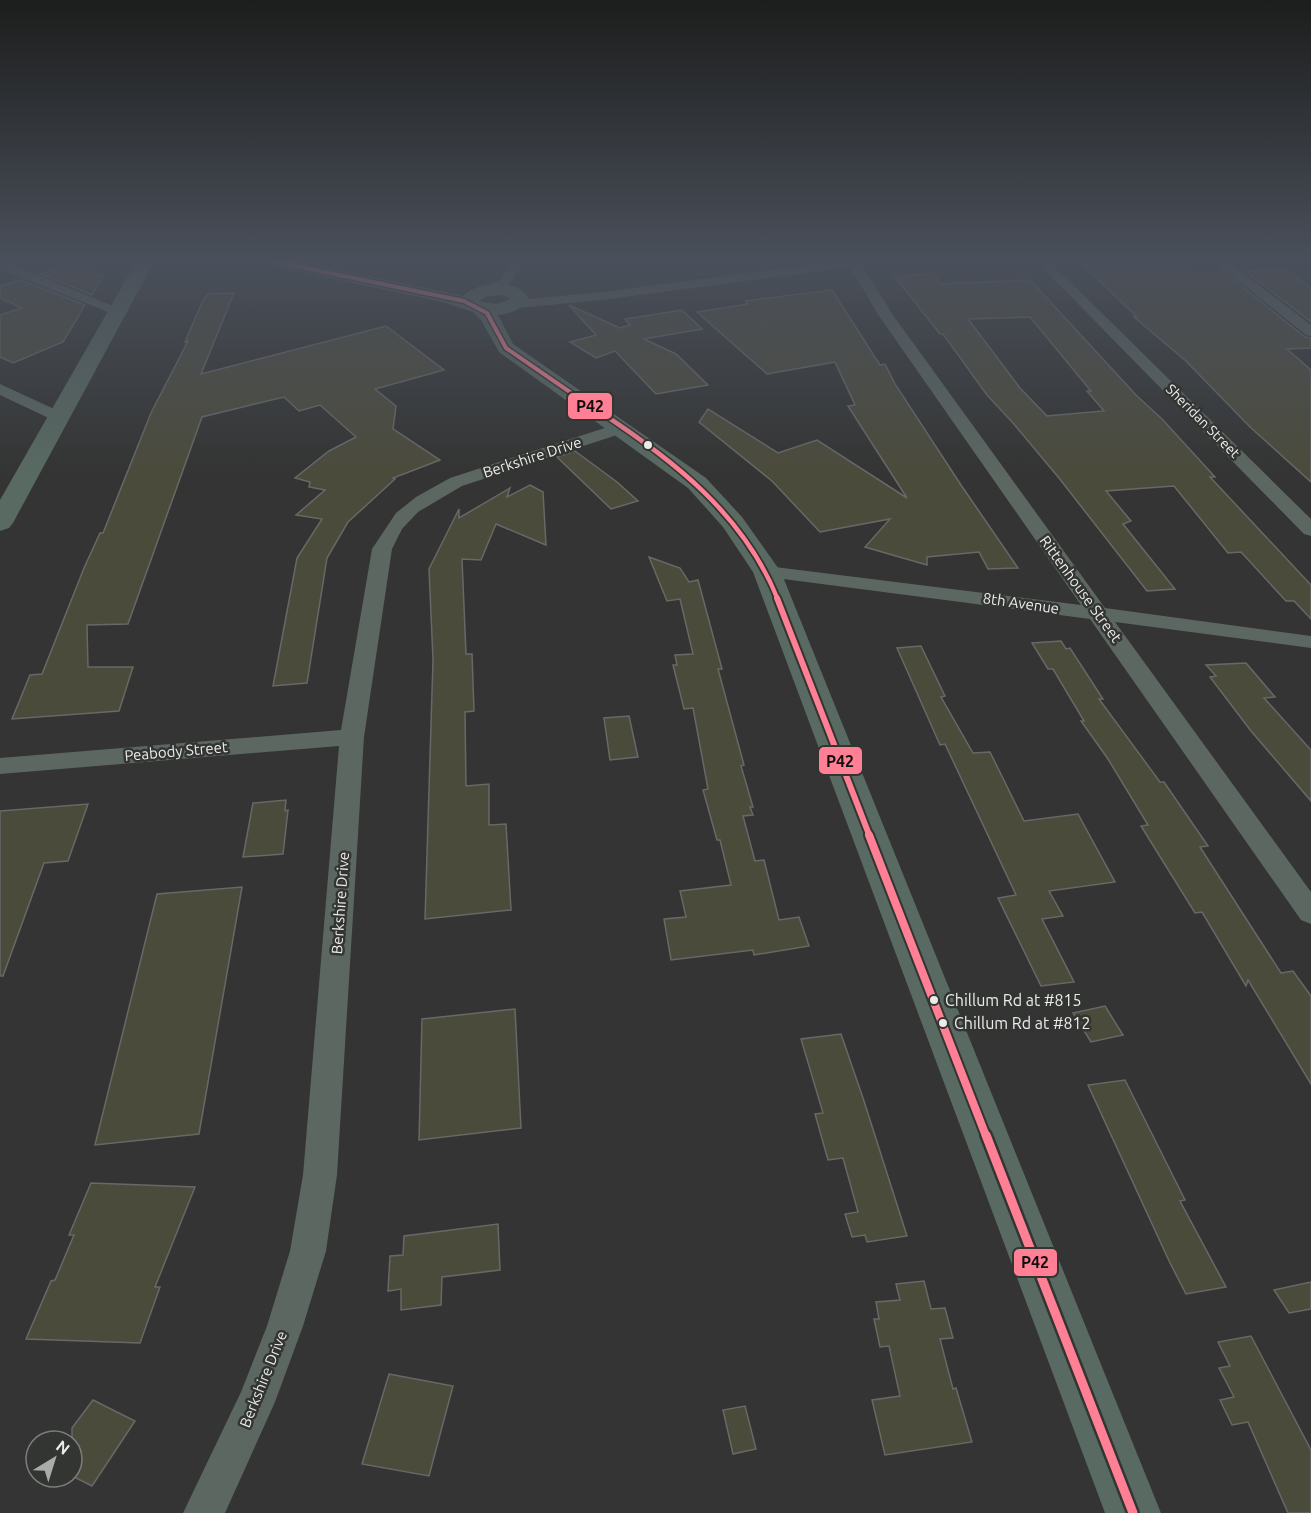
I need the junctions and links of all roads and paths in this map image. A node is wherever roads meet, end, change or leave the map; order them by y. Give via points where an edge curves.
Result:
1 (106, 333) edge
2 (495, 333) edge
3 (898, 333) edge
4 (1114, 333) edge
5 (0, 389) edge
6 (59, 417) junction
7 (620, 428) junction
8 (0, 523) edge
9 (1311, 530) edge
10 (767, 572) junction
11 (1100, 615) junction
12 (1311, 642) edge
13 (352, 737) junction
14 (0, 766) edge
15 (1311, 913) edge
16 (204, 1513) edge
17 (1132, 1513) edge

1 - 6 street
2 - 7 street via 506,348
3 - 11 street, Rittenhouse Street
4 - 9 street, Sheridan Street
5 - 6 street
6 - 8 street
7 - 10 street via 697,483 733,522
7 - 13 street, Berkshire Drive via 456,482 400,518 388,532 376,575
10 - 11 street, 8th Avenue
10 - 17 street
11 - 12 street, 8th Avenue
11 - 15 street, Rittenhouse Street
13 - 14 street, Peabody Street
13 - 16 street, Berkshire Drive via 320,1175 308,1251 256,1402

